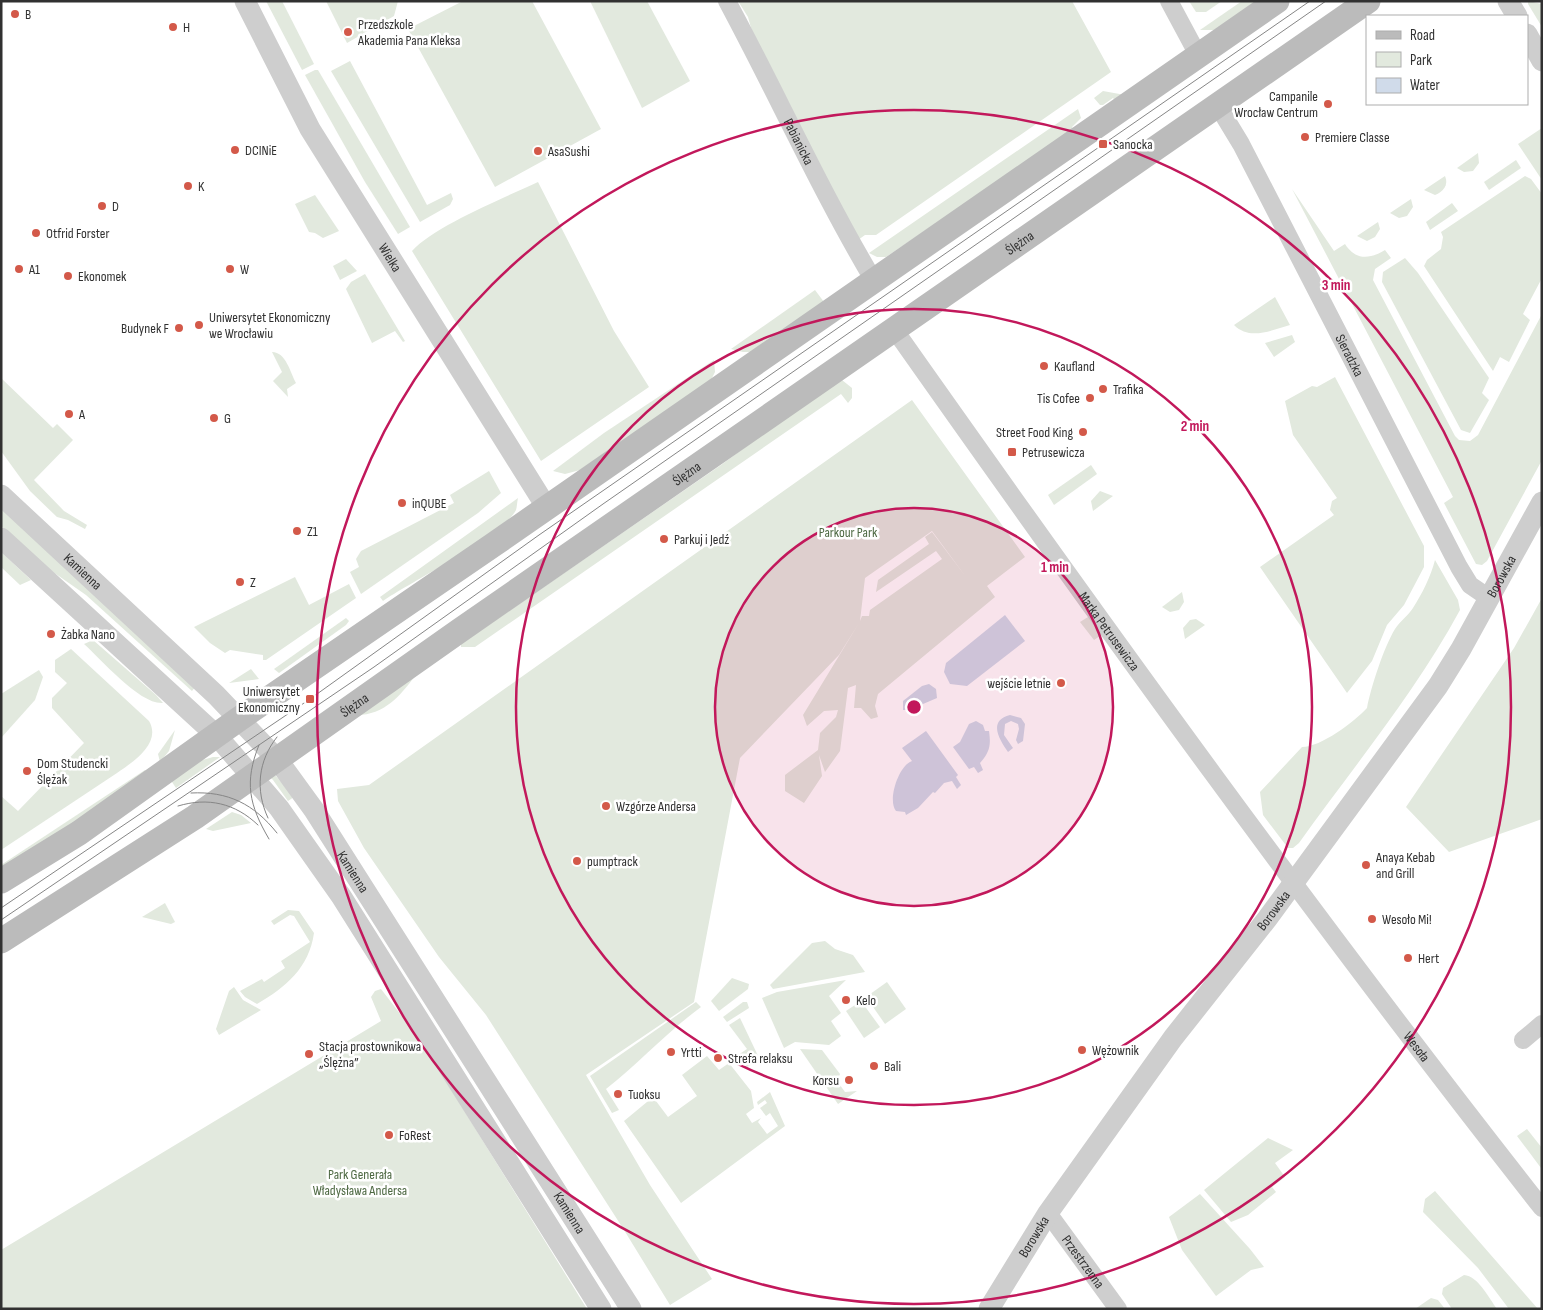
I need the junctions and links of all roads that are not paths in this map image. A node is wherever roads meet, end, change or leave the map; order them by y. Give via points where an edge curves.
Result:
1 (245, 1) edge
2 (726, 1) edge
3 (1169, 1) edge
4 (1277, 1) edge
5 (1368, 1) edge
6 (1508, 1) edge
7 (1516, 15) edge
8 (1528, 36) edge
9 (1198, 55) junction
10 (1542, 61) edge
11 (1218, 106) junction
12 (874, 281) junction
13 (894, 329) junction
14 (1, 495) edge
15 (1542, 502) edge
16 (546, 508) junction
17 (1, 538) edge
18 (1489, 598) junction
19 (239, 719) junction
20 (217, 736) junction
21 (276, 760) junction
22 (253, 776) junction
23 (1, 881) edge
24 (1293, 883) junction
25 (1, 941) edge
26 (1542, 1024) edge
27 (1523, 1040) dead end
28 (1542, 1208) edge
29 (1048, 1213) junction
30 (601, 1309) edge
31 (631, 1309) edge
32 (989, 1309) edge
33 (1118, 1309) edge

1 - 16 street, Wielka via 310,129
2 - 12 street, Pabianicka via 840,223
3 - 9 street
4 - 9 main road
5 - 11 main road, Ślężna
6 - 7 street
8 - 10 street
9 - 12 main road
11 - 13 main road, Ślężna
11 - 18 street, Sieradzka via 1241,144 1459,567 1470,585
12 - 16 main road
13 - 21 main road, Ślężna
13 - 24 street, Marka Petrusewicza via 1044,543
14 - 19 street, Kamienna via 208,686
15 - 18 street, Borowska
16 - 19 main road
17 - 20 street, Kamienna
18 - 24 street, Borowska via 1438,686
19 - 20 main road
19 - 21 street, Kamienna
20 - 22 street, Kamienna
20 - 23 main road via 79,833
21 - 22 main road, Ślężna
21 - 31 street, Kamienna via 325,826
22 - 25 main road, Ślężna via 152,846
22 - 30 street, Kamienna via 326,872
24 - 28 street, Wesoła
24 - 29 street, Borowska via 1173,1038
26 - 27 street
29 - 32 street, Borowska
29 - 33 street, Przestrzenna

